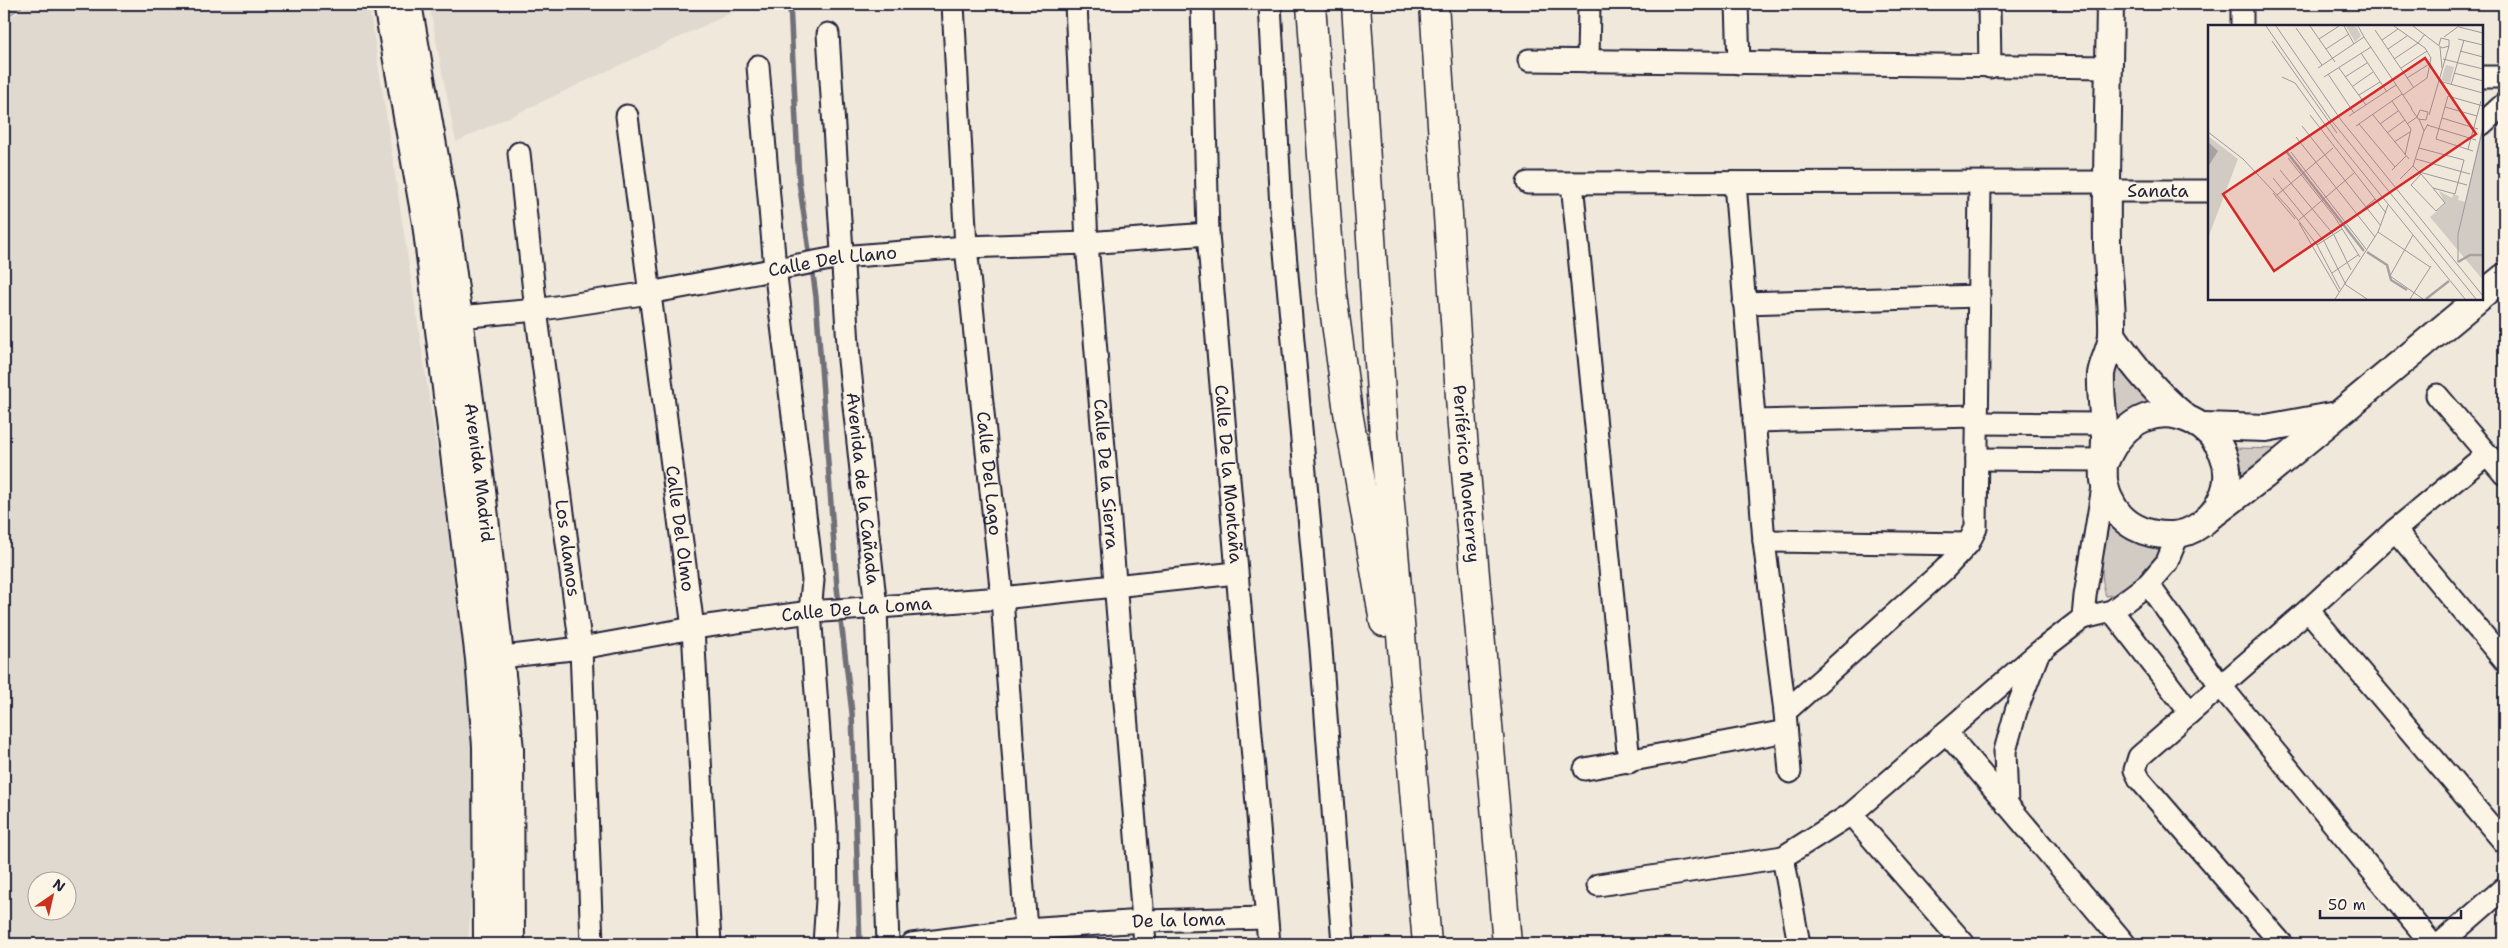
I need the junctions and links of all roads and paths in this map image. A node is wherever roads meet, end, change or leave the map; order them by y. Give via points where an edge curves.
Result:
1 (387, 4) edge
2 (408, 4) edge
3 (954, 4) edge
4 (1076, 4) edge
5 (1202, 4) edge
6 (1270, 4) edge
7 (1311, 4) edge
8 (1356, 4) edge
9 (1434, 4) edge
10 (1589, 4) edge
11 (1737, 4) edge
12 (1989, 4) edge
13 (2110, 4) edge
14 (2242, 4) edge
15 (2242, 25) edge
16 (828, 34) dead end
17 (1529, 60) dead end
18 (1588, 61) junction
19 (1739, 64) junction
20 (758, 66) dead end
21 (1990, 67) junction
22 (2109, 67) junction
23 (2483, 77) edge
24 (2504, 77) edge
25 (2504, 104) edge
26 (627, 116) dead end
27 (2483, 123) edge
28 (520, 153) dead end
29 (1980, 182) junction
30 (1528, 183) dead end
31 (1572, 183) junction
32 (1736, 183) junction
33 (2108, 187) junction
34 (2208, 191) edge
35 (1208, 234) junction
36 (1087, 243) junction
37 (966, 247) junction
38 (836, 258) junction
39 (775, 268) junction
40 (649, 293) junction
41 (1979, 296) junction
42 (2477, 300) edge
43 (1744, 302) junction
44 (536, 310) junction
45 (459, 317) junction
46 (2113, 336) junction
47 (2438, 396) dead end
48 (2336, 416) junction
49 (1978, 420) junction
50 (1754, 421) junction
51 (2194, 422) junction
52 (2104, 424) junction
53 (2487, 454) junction
54 (1977, 459) junction
55 (2105, 470) junction
56 (2504, 474) edge
57 (2211, 516) junction
58 (2396, 530) junction
59 (2178, 535) junction
60 (1764, 541) junction
61 (1968, 544) junction
62 (1236, 573) junction
63 (2148, 584) junction
64 (1114, 586) junction
65 (1002, 598) junction
66 (870, 608) junction
67 (2308, 610) junction
68 (2112, 611) junction
69 (817, 612) junction
70 (2083, 618) junction
71 (693, 628) junction
72 (581, 648) junction
73 (2038, 652) junction
74 (489, 658) junction
75 (2504, 660) edge
76 (1404, 686) junction
77 (2220, 686) junction
78 (2189, 711) junction
79 (1786, 722) junction
80 (1946, 732) junction
81 (1629, 762) junction
82 (1585, 769) dead end
83 (1790, 772) dead end
84 (2007, 805) junction
85 (1851, 814) junction
86 (2504, 842) edge
87 (1783, 857) junction
88 (1598, 885) dead end
89 (2504, 888) edge
90 (1266, 918) junction
91 (1142, 921) junction
92 (1027, 937) edge
93 (1800, 942) edge
94 (487, 944) edge
95 (511, 944) edge
96 (592, 944) edge
97 (710, 944) edge
98 (824, 944) edge
99 (888, 944) edge
100 (912, 944) edge
101 (1145, 944) edge
102 (1268, 944) edge
103 (1343, 944) edge
104 (1427, 944) edge
105 (1507, 944) edge
106 (1964, 944) edge
107 (2124, 944) edge
108 (2282, 944) edge
109 (2432, 944) edge
110 (2440, 944) edge

1 - 74 street, Avenida Madrid via 426,223
2 - 45 street, Avenida Madrid via 444,208
3 - 37 street, Calle Del Lago
4 - 36 street, Calle De la Sierra
5 - 35 street, Calle De la Montaña
6 - 103 street via 1281,208 1321,649
7 - 76 highway via 1332,293 1348,412 1387,641
8 - 76 highway
9 - 105 highway, Periférico Monterrey via 1462,426
10 - 18 street
11 - 19 street
12 - 21 street
13 - 22 street
14 - 15 street
16 - 38 street, Avenida de la Cañada
17 - 18 street
18 - 19 street
19 - 21 street
20 - 39 street
21 - 22 street
22 - 33 street
23 - 24 street
25 - 27 street
26 - 40 street, Calle Del Olmo
28 - 44 street, Los alamos
29 - 32 street, Sanata
29 - 33 street, Sanata
29 - 41 street
30 - 31 street, Sanata
31 - 32 street, Sanata
31 - 81 street
32 - 43 street
33 - 34 street, Sanata
33 - 46 street via 2107,246
35 - 36 street, Calle Del Llano
35 - 62 street, Calle De la Montaña
36 - 37 street, Calle Del Llano
36 - 64 street, Calle De la Sierra
37 - 38 street, Calle Del Llano
37 - 65 street, Calle Del Lago
38 - 39 street, Calle Del Llano
38 - 66 street, Avenida de la Cañada
39 - 40 street, Calle Del Llano
39 - 69 street
40 - 44 street, Calle Del Llano
40 - 71 street, Calle Del Olmo
41 - 43 street
41 - 49 street
42 - 48 street
43 - 50 street
44 - 45 street, Calle Del Llano
44 - 72 street, Los alamos
45 - 74 street, Avenida Madrid via 481,480
46 - 51 street via 2152,388
46 - 52 street via 2101,374
47 - 53 street
48 - 51 street via 2266,428
48 - 57 street
49 - 50 street
49 - 52 street
49 - 54 street
50 - 60 street
51 - 55 street via 2165,414 2145,417 2127,427 2114,442
51 - 57 street via 2219,448 2225,460 2227,480 2222,500
52 - 55 street
53 - 56 street
53 - 58 street
54 - 55 street
54 - 61 street via 1976,528
55 - 59 street via 2110,500 2137,529 2156,536
55 - 70 street
57 - 59 street via 2195,529
58 - 67 street
58 - 75 street
59 - 63 street via 2167,562
60 - 61 street
60 - 79 street
61 - 79 street
62 - 64 street, Calle De La Loma
62 - 90 street, Calle De la Montaña
63 - 68 street
63 - 77 street
64 - 65 street, Calle De La Loma
64 - 91 street, Calle De la Sierra
65 - 66 street, Calle De La Loma
65 - 92 street, Calle Del Lago
66 - 69 street, Calle De La Loma
66 - 99 street, Avenida de la Cañada
67 - 77 street
67 - 86 street
68 - 70 street
68 - 78 street
69 - 71 street, Calle De La Loma
69 - 98 street via 826,827
70 - 73 street
71 - 72 street, Calle De La Loma
71 - 97 street, Calle Del Olmo
72 - 74 street, Calle De La Loma
72 - 96 street, Los alamos
73 - 80 street
73 - 84 street via 2016,710 2005,752
74 - 94 street, Avenida Madrid
74 - 95 street, Avenida Madrid via 510,749
76 - 104 highway
77 - 78 street
77 - 109 street
78 - 108 street via 2141,754 2136,764 2137,774
79 - 81 street
79 - 83 street
80 - 84 street
80 - 85 street
81 - 82 street
84 - 107 street
85 - 87 street
85 - 106 street
87 - 88 street
87 - 93 street
89 - 110 street
90 - 91 street, De la loma
90 - 102 street, Calle De la Montaña
91 - 92 street, De la loma
91 - 101 street, Calle De la Sierra
92 - 100 street, De la loma

